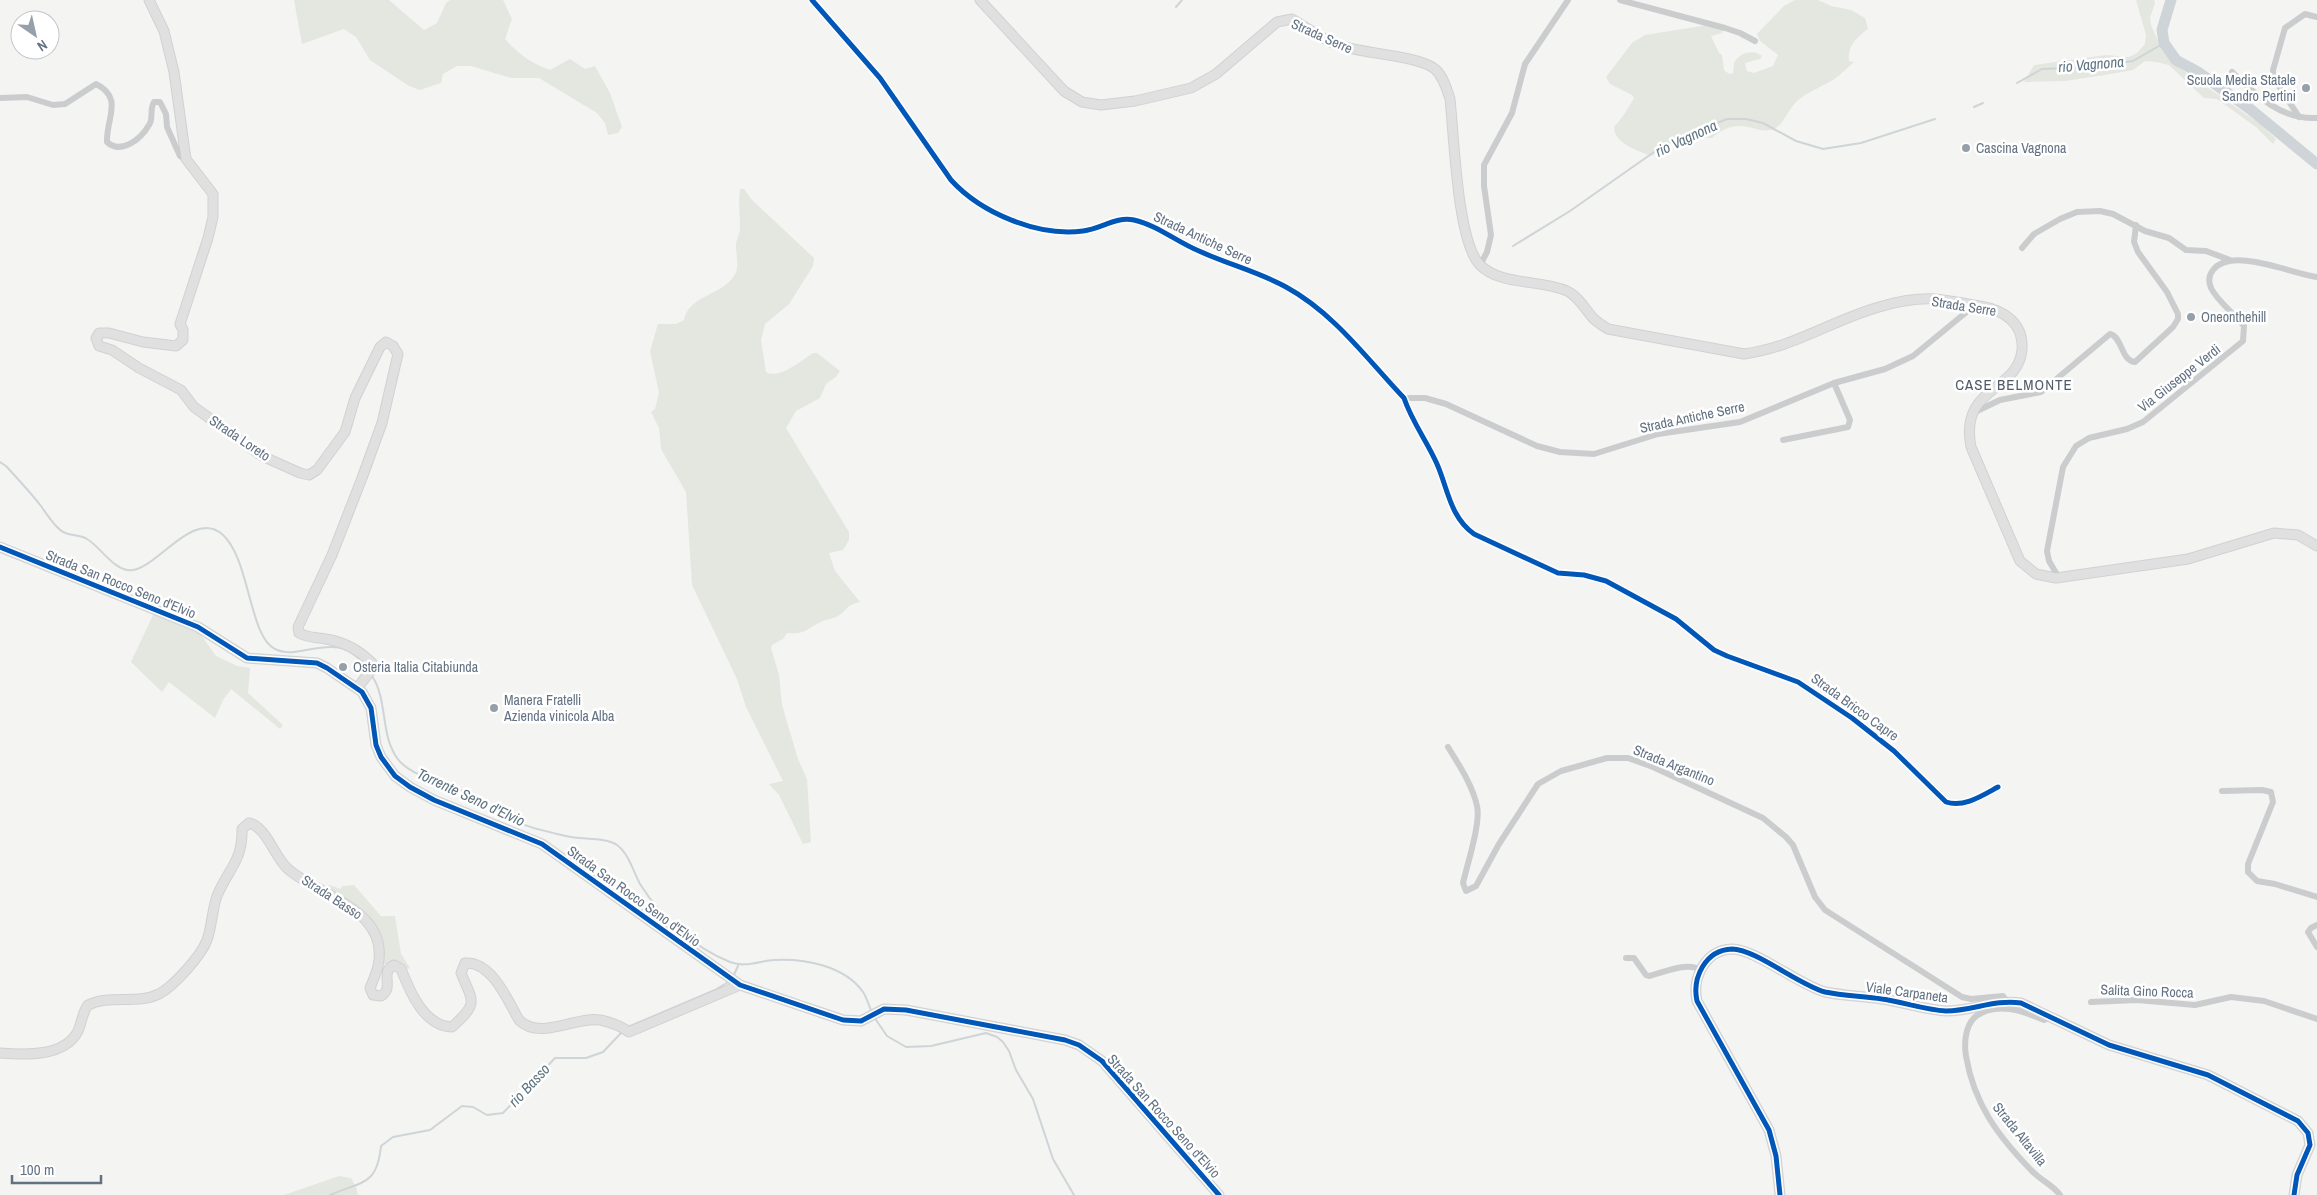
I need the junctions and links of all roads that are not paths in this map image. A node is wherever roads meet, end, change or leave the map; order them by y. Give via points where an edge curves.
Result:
1 (149, 0) edge
2 (812, 0) edge
3 (980, 0) edge
4 (1568, 0) edge
5 (1620, 0) edge
6 (2317, 17) edge
7 (1754, 41) dead end
8 (2232, 72) dead end
9 (0, 98) edge
10 (2299, 117) junction
11 (2317, 118) edge
12 (186, 160) junction
13 (2136, 225) junction
14 (2022, 248) dead end
15 (2231, 260) junction
16 (1480, 265) junction
17 (2317, 277) edge
18 (1975, 306) junction
19 (1834, 383) junction
20 (1404, 398) junction
21 (1972, 413) junction
22 (1782, 440) dead end
23 (2317, 546) edge
24 (0, 547) edge
25 (2059, 578) junction
26 (358, 687) junction
27 (1448, 747) dead end
28 (1998, 787) dead end
29 (2222, 791) dead end
30 (2317, 897) edge
31 (2317, 925) edge
32 (2317, 947) edge
33 (1626, 958) dead end
34 (1700, 970) junction
35 (734, 981) junction
36 (2007, 1001) junction
37 (2091, 1002) dead end
38 (2053, 1017) junction
39 (2317, 1019) edge
40 (0, 1053) edge
41 (1220, 1195) edge
42 (1780, 1195) edge
43 (2060, 1195) edge
44 (2294, 1195) edge

1 - 12 street, Strada Loreto via 164,31 174,72
2 - 20 street, Strada Antiche Serre via 880,78 951,180 972,200 1043,231 1084,231 1132,219 1196,250 1270,279 1294,291 1345,333
3 - 16 street, Strada Serre via 1064,91 1082,102 1101,105 1191,88 1216,74 1277,22 1292,19 1336,44 1356,51 1416,61 1434,69 1446,84 1450,99 1462,221 1469,248
4 - 16 street via 1525,64 1512,112 1484,165 1490,235 1487,252
5 - 7 street via 1725,28
6 - 10 street via 2305,14 2284,28 2272,70 2273,77
8 - 10 street via 2262,101
9 - 12 street via 27,97 53,106 65,104 96,84 106,88 112,97 107,142 119,148 133,142 149,126 151,108 154,102 160,102 180,156
10 - 11 street
12 - 26 street, Strada Loreto via 212,194 213,217 180,324 183,340 176,346 99,333 96,338 99,346 112,350 181,390 194,407 262,456 309,475 317,470 345,432 354,398 380,347 386,342 398,354 382,423 332,555 298,626 299,632 306,637 349,645 372,663 372,669
13 - 14 street via 2100,211 2077,212 2034,234
13 - 15 street via 2169,238 2186,250 2214,253
13 - 21 street via 2134,242 2138,252 2171,298 2178,314 2176,323 2135,362 2128,360 2110,334 2041,392 2000,400
15 - 17 street
15 - 25 street, Via Giuseppe Verdi via 2218,264 2209,281 2214,293 2244,326 2243,341 2150,418 2127,429 2089,438 2076,446 2067,459 2047,551
16 - 18 street, Strada Serre via 1511,280 1550,284 1570,292 1608,329 1744,354 1764,352 1879,307 1935,299
18 - 19 street, Strada Antiche Serre via 1913,356 1885,369
18 - 21 street, Strada Serre via 2000,311 2011,318 2020,333 2022,351 2011,373 1980,401
19 - 20 street, Strada Antiche Serre via 1740,422 1658,434 1594,454 1560,452 1525,442 1446,404 1425,398
19 - 22 street via 1850,420 1848,427
20 - 28 street, Strada Bricco Capre via 1437,463 1457,517 1474,534 1558,573 1606,581 1676,619 1720,653 1805,686 1894,751 1946,802 1967,802
21 - 25 street via 1968,433 1972,448 2016,554 2036,574
23 - 25 street via 2298,535 2274,533 2188,559
24 - 26 street, Strada San Rocco Seno d'Elvio via 198,628 248,658 316,663
26 - 35 street, Strada San Rocco Seno d'Elvio via 371,708 376,745 395,776 434,800 542,844
27 - 36 street, Strada Argantino via 1478,808 1463,882 1466,891 1476,886 1538,784 1579,764 1606,758 1628,758 1763,818 1793,845 1815,897 1825,910 1962,997 2003,996
29 - 30 street via 2271,792 2273,802 2248,864 2248,872 2257,881
31 - 32 street via 2308,932
33 - 34 street via 1634,958 1649,976 1689,966
34 - 36 street, Viale Carpaneta via 1708,959 1721,951 1733,949 1746,952 1826,992 1881,998 1945,1011
34 - 42 street via 1695,987 1698,1001 1769,1130 1776,1156
35 - 40 street, Strada Basso via 644,1027 625,1029 598,1020 549,1027 529,1026 519,1020 498,982 484,969 473,963 466,964 462,973 472,994 471,1005 452,1027 442,1026 421,1008 412,996 401,969 394,965 386,972 386,993 376,996 370,988 379,953 375,934 365,918 288,869 259,827 249,823 242,829 240,852 217,896 203,949 168,987 148,998 98,1000 88,1005 78,1031 58,1048 34,1054
35 - 41 street, Strada San Rocco Seno d'Elvio via 843,1020 866,1020 884,1009 906,1010 1057,1038 1078,1045 1102,1061
36 - 38 street, Viale Carpaneta via 2021,1003
37 - 39 street, Salita Gino Rocca via 2137,1000 2195,1006 2231,997 2264,1001
38 - 43 street, Strada Altavilla via 2044,1020 2011,1008 1980,1014 1968,1025 1965,1046 1978,1100 1986,1116 2032,1171
38 - 44 street, Viale Carpaneta via 2109,1045 2208,1075 2302,1124 2310,1145 2297,1176

